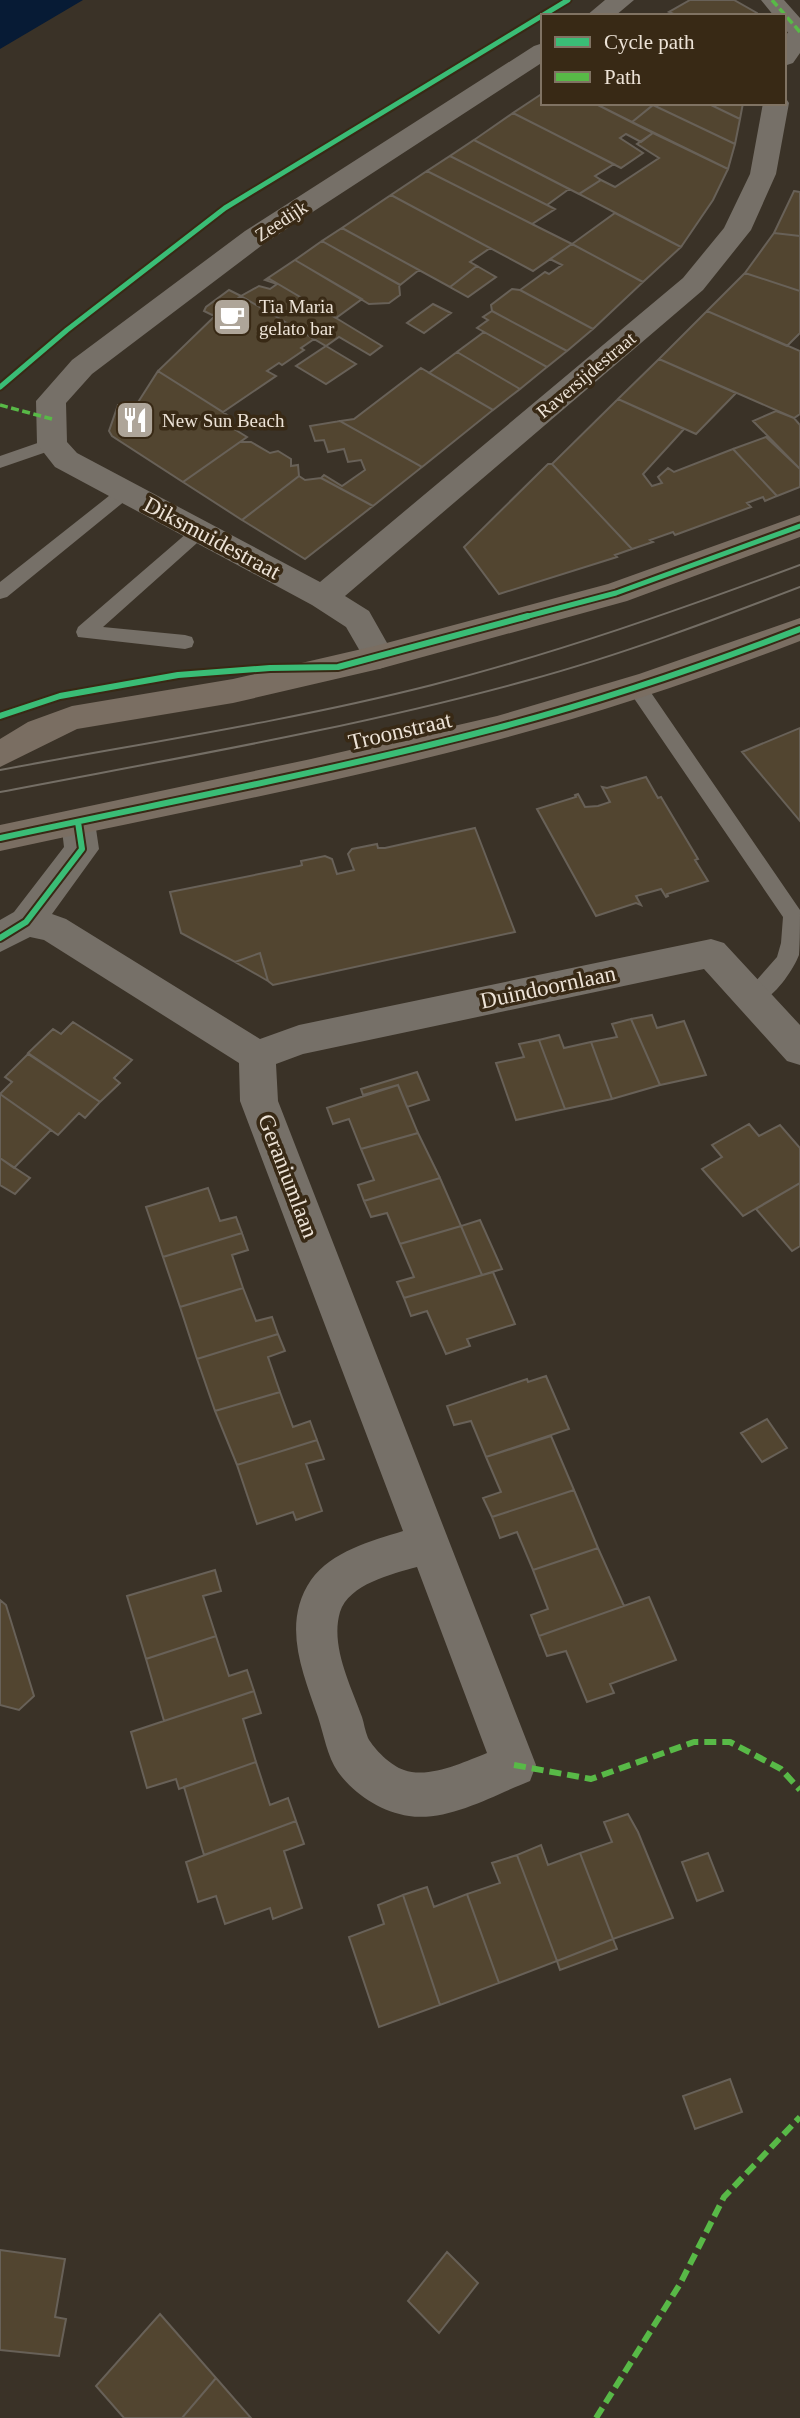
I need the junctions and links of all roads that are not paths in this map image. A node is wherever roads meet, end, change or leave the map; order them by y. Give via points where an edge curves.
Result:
1 (622, 0) edge
2 (772, 0) edge
3 (601, 14) edge
4 (784, 14) edge
5 (786, 16) edge
6 (800, 32) edge
7 (541, 52) edge
8 (786, 55) edge
9 (776, 105) edge
10 (52, 431) junction
11 (0, 462) edge
12 (125, 492) junction
13 (800, 526) edge
14 (200, 531) junction
15 (0, 592) edge
16 (323, 597) junction
17 (800, 629) edge
18 (185, 642) dead end
19 (379, 657) junction
20 (636, 686) junction
21 (2, 755) edge
22 (78, 822) junction
23 (0, 838) edge
24 (8, 931) edge
25 (752, 998) junction
26 (800, 1051) edge
27 (257, 1056) junction
28 (429, 1543) junction

1 - 3 street
2 - 4 street
5 - 6 street
6 - 8 street
7 - 10 street, Zeedijk via 255,237 82,367 51,401
9 - 16 street, Raversijdestraat via 758,186 737,230 693,284
10 - 11 lane
10 - 12 street, Diksmuidestraat via 66,460
12 - 14 street, Diksmuidestraat
12 - 15 lane
13 - 19 main road via 615,593
14 - 16 street, Diksmuidestraat
14 - 18 lane via 85,632
16 - 19 street, Diksmuidestraat via 358,619
17 - 20 main road, Troonstraat
19 - 21 main road via 233,691 72,718
20 - 22 main road, Troonstraat via 485,731
20 - 25 lane via 793,916 795,938 784,967
22 - 23 main road, Troonstraat
22 - 24 street via 82,849
24 - 27 street via 54,929
25 - 26 street, Duindoornlaan
25 - 27 street, Duindoornlaan via 711,953 299,1040
27 - 28 street, Geraniumlaan via 259,1101
28 - 28 street, Geraniumlaan via 514,1765 439,1791 414,1794 397,1791 373,1777 353,1755 317,1652 318,1609 336,1583 363,1566

